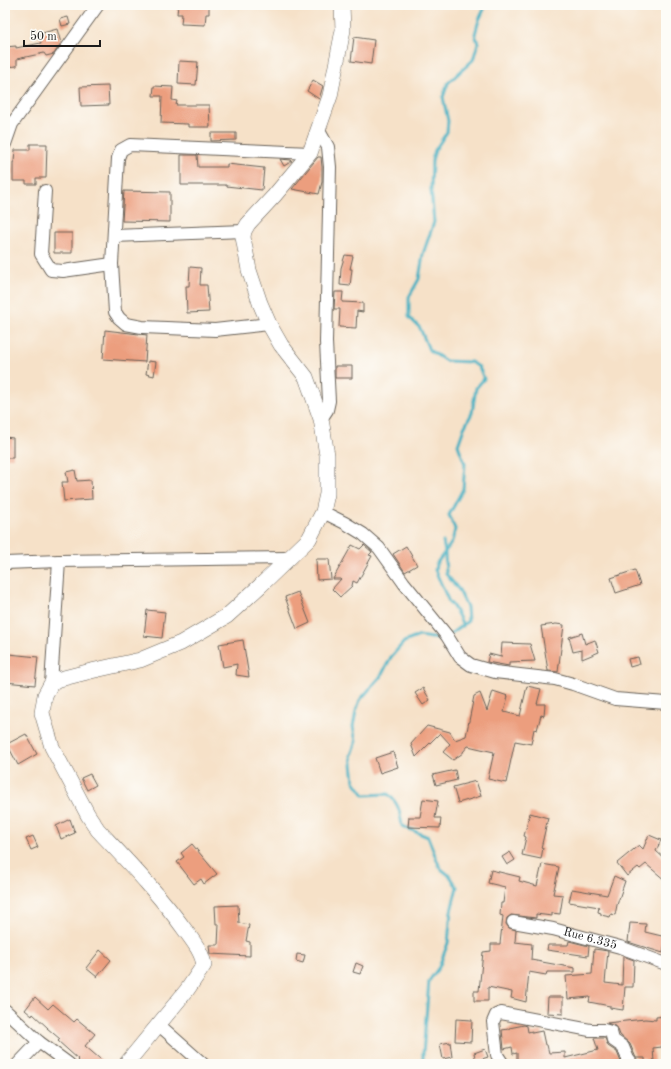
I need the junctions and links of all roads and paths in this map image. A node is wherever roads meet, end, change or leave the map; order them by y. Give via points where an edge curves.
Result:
1 (98, 5) edge
2 (342, 5) edge
3 (319, 131) junction
4 (5, 144) edge
5 (310, 153) junction
6 (45, 191) dead end
7 (244, 231) junction
8 (114, 236) junction
9 (112, 264) junction
10 (269, 324) junction
11 (321, 419) junction
12 (323, 512) junction
13 (288, 558) junction
14 (59, 561) junction
15 (5, 563) edge
16 (50, 684) junction
17 (666, 702) edge
18 (513, 922) dead end
19 (666, 964) edge
20 (5, 1010) edge
21 (158, 1024) junction
22 (39, 1042) junction
23 (18, 1064) edge
24 (69, 1064) edge
25 (126, 1064) edge
26 (203, 1064) edge
27 (503, 1064) edge
28 (632, 1064) edge

1 - 4 street via 12,124
2 - 3 street via 343,30 330,96
3 - 5 street
3 - 11 street via 328,148 330,168 326,342 329,401 328,410
5 - 7 street
5 - 8 street via 130,145 121,150 118,158
6 - 9 street via 41,254 51,270 63,271
7 - 8 street
7 - 10 street via 244,248 249,270
8 - 9 street
9 - 10 street via 115,312 126,324 215,330
10 - 11 street via 281,345 306,377
11 - 12 street via 328,462 327,494
12 - 13 street via 309,538
12 - 17 street via 363,534 379,548 447,636 460,657 471,665 495,672 555,679 615,698
13 - 14 street
13 - 16 street via 227,616 181,643 140,660 56,680
14 - 15 street
14 - 16 street
16 - 21 street via 42,713 45,724 52,747 88,815 98,830 175,916 203,958 204,965 197,976
18 - 19 street, Rue 6.335 via 553,929
20 - 22 street
21 - 25 street
21 - 26 street
22 - 23 street
22 - 24 street
27 - 28 street via 497,1055 493,1022 500,1013 610,1032 613,1040 623,1047

